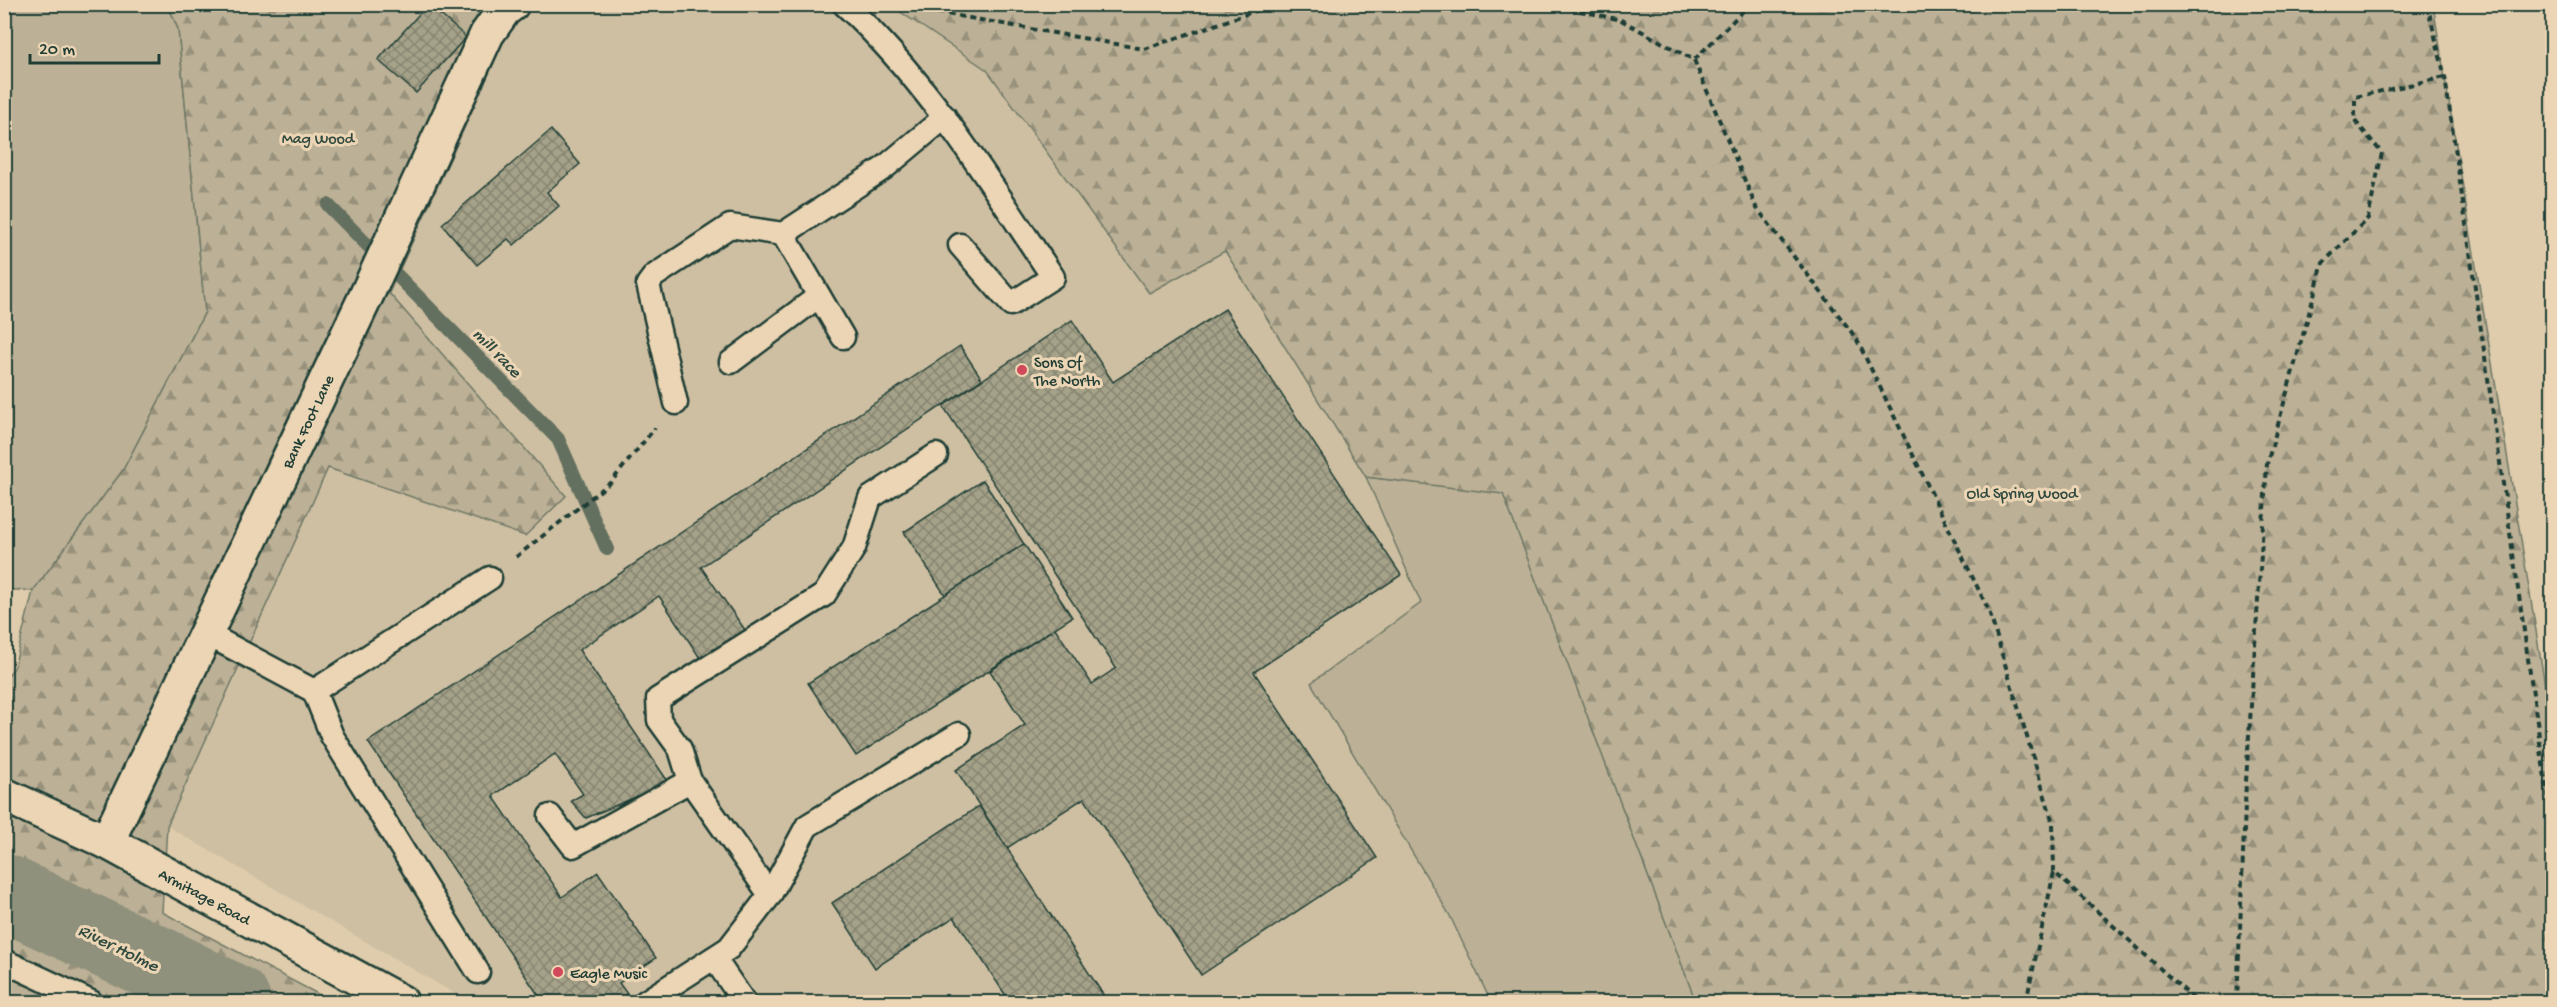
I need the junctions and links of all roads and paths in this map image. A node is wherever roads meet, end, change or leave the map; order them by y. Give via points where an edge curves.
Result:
1 (512, 4) edge
2 (844, 4) edge
3 (892, 4) edge
4 (1276, 4) edge
5 (1549, 4) edge
6 (1750, 4) edge
7 (2427, 4) edge
8 (1694, 60) junction
9 (2445, 77) junction
10 (945, 117) junction
11 (783, 234) junction
12 (960, 245) dead end
13 (819, 296) junction
14 (843, 337) dead end
15 (730, 362) dead end
16 (676, 403) joint
17 (936, 455) dead end
18 (490, 578) joint
19 (207, 634) junction
20 (314, 691) junction
21 (959, 734) dead end
22 (690, 781) junction
23 (4, 795) edge
24 (2553, 812) edge
25 (550, 816) dead end
26 (107, 842) junction
27 (2055, 872) junction
28 (770, 895) junction
29 (714, 958) junction
30 (4, 961) edge
31 (478, 972) dead end
32 (91, 1002) edge
33 (401, 1002) edge
34 (645, 1002) edge
35 (744, 1002) edge
36 (2026, 1002) edge
37 (2197, 1002) edge
38 (2236, 1002) edge

1 - 19 street, Bank Foot Lane via 487,33
2 - 10 lane
3 - 4 path via 1144,49
5 - 8 path via 1621,20
6 - 8 path
7 - 9 path
8 - 27 path via 1756,207 1856,338 1989,611 2053,823
9 - 24 path via 2543,766
9 - 38 path via 2355,97 2355,121 2382,153 2368,218 2323,263 2267,464
10 - 11 lane via 884,168
10 - 12 lane via 1053,277 1011,304
11 - 13 lane
11 - 16 lane via 730,226 654,276 648,284
13 - 14 lane
13 - 15 lane
16 - 18 path via 611,482
17 - 22 lane via 870,498 854,548 824,595 658,699 659,720 680,748
18 - 20 lane
19 - 20 lane
19 - 26 street, Bank Foot Lane
20 - 31 lane via 332,736
21 - 28 lane via 807,826
22 - 25 lane via 573,846
22 - 28 lane
23 - 26 street, Armitage Road
26 - 33 street, Armitage Road
27 - 36 path
27 - 37 path
28 - 29 lane via 729,948
29 - 34 lane
29 - 35 lane
30 - 32 lane

